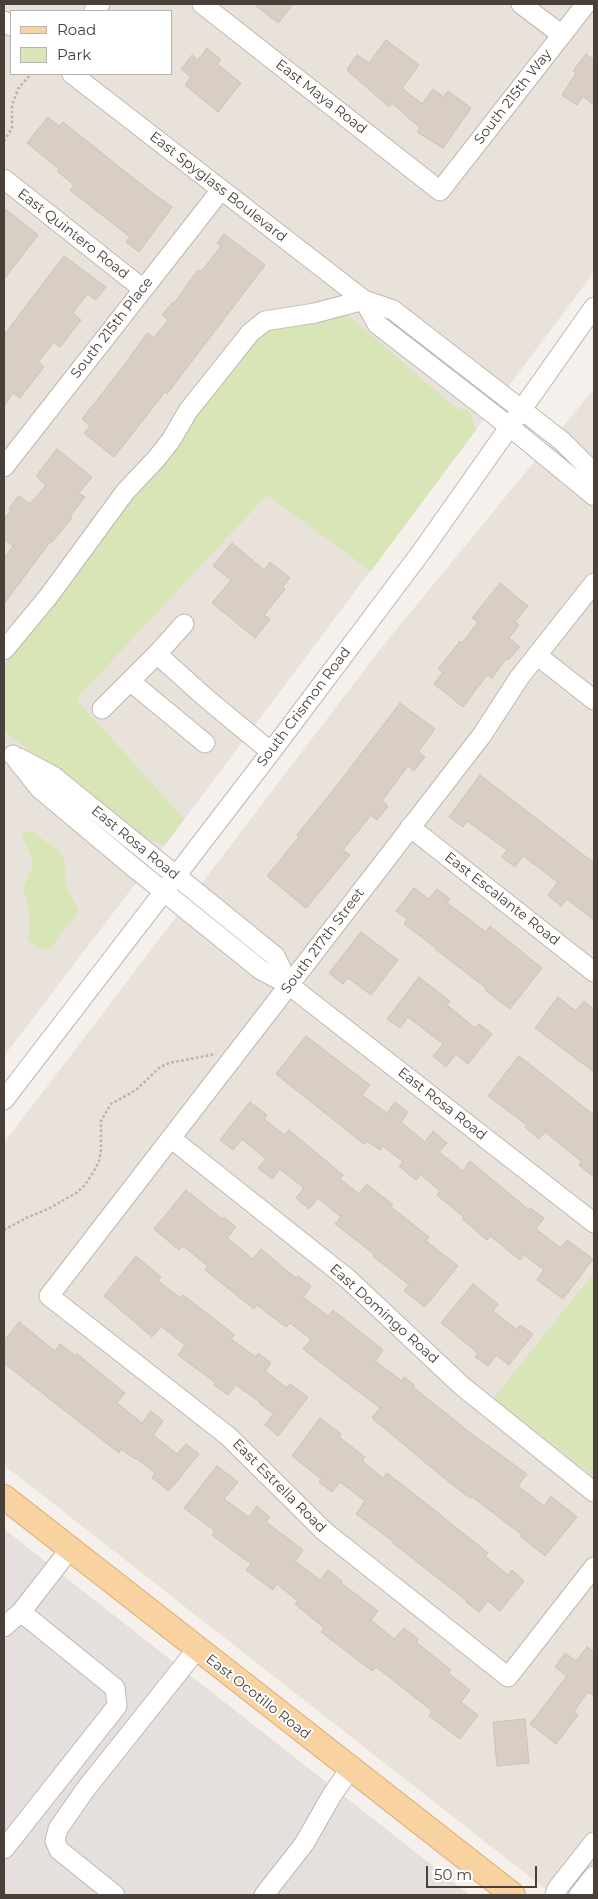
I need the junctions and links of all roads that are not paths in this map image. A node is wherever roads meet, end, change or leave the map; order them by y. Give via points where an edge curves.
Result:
1 (202, 4) edge
2 (521, 4) edge
3 (586, 4) edge
4 (562, 36) junction
5 (73, 75) edge
6 (4, 179) edge
7 (221, 190) junction
8 (440, 191) joint
9 (143, 289) junction
10 (364, 300) junction
11 (594, 307) edge
12 (522, 410) junction
13 (510, 428) junction
14 (4, 467) edge
15 (594, 473) edge
16 (594, 496) edge
17 (594, 583) edge
18 (184, 624) dead end
19 (4, 650) edge
20 (157, 654) junction
21 (538, 656) junction
22 (131, 682) junction
23 (594, 700) edge
24 (102, 709) dead end
25 (205, 743) dead end
26 (8, 751) edge
27 (271, 752) junction
28 (410, 827) junction
29 (175, 876) junction
30 (163, 891) junction
31 (594, 972) edge
32 (289, 985) junction
33 (4, 1100) edge
34 (172, 1139) junction
35 (594, 1223) edge
36 (49, 1296) joint
37 (594, 1492) edge
38 (4, 1497) edge
39 (70, 1549) junction
40 (594, 1568) edge
41 (21, 1612) junction
42 (4, 1627) edge
43 (196, 1649) junction
44 (350, 1769) junction
45 (594, 1842) edge
46 (4, 1849) edge
47 (594, 1876) edge
48 (115, 1895) edge
49 (264, 1895) edge
50 (512, 1895) edge
51 (555, 1895) edge
52 (579, 1895) edge

1 - 8 street, East Maya Road
2 - 4 street
3 - 4 street, South 215th Way
4 - 8 street, South 215th Way
5 - 7 street, East Spyglass Boulevard
6 - 9 street, East Quintero Road
7 - 9 street, South 215th Place
7 - 10 street, East Spyglass Boulevard
9 - 14 street, South 215th Place
10 - 12 street, East Spyglass Boulevard via 393,310
10 - 13 street, East Spyglass Boulevard via 377,324
10 - 19 street via 315,313 265,320 250,332 188,411 166,446 125,492 48,597
11 - 12 street, South Crismon Road
12 - 13 street, South Crismon Road
12 - 15 street, East Spyglass Boulevard via 562,441
13 - 16 street, East Spyglass Boulevard
13 - 27 street, South Crismon Road
17 - 21 street, South 217th Street
18 - 20 street
20 - 22 street
20 - 27 street
21 - 23 street
21 - 28 street, South 217th Street via 519,678 482,735
22 - 24 street
22 - 25 street
26 - 29 street, East Rosa Road via 53,776
26 - 30 street, East Rosa Road via 40,789
27 - 29 street, South Crismon Road
28 - 31 street, East Escalante Road
28 - 32 street, South 217th Street
29 - 30 street, South Crismon Road
29 - 32 street, East Rosa Road via 275,956
30 - 32 street, East Rosa Road via 261,970
30 - 33 street, South Crismon Road
32 - 34 street, South 217th Street
32 - 35 street, East Rosa Road
34 - 36 street, South 217th Street
34 - 37 street, East Domingo Road via 348,1279 462,1386
36 - 40 street, East Estrella Road via 228,1436 324,1532 508,1677
38 - 39 main road, East Ocotillo Road
39 - 41 street
39 - 43 main road, East Ocotillo Road
41 - 42 street
41 - 46 street via 115,1688 117,1706
43 - 44 main road, East Ocotillo Road
43 - 48 street via 58,1828 55,1841 59,1850
44 - 49 street via 304,1844
44 - 50 main road, East Ocotillo Road
45 - 51 street
47 - 52 street

